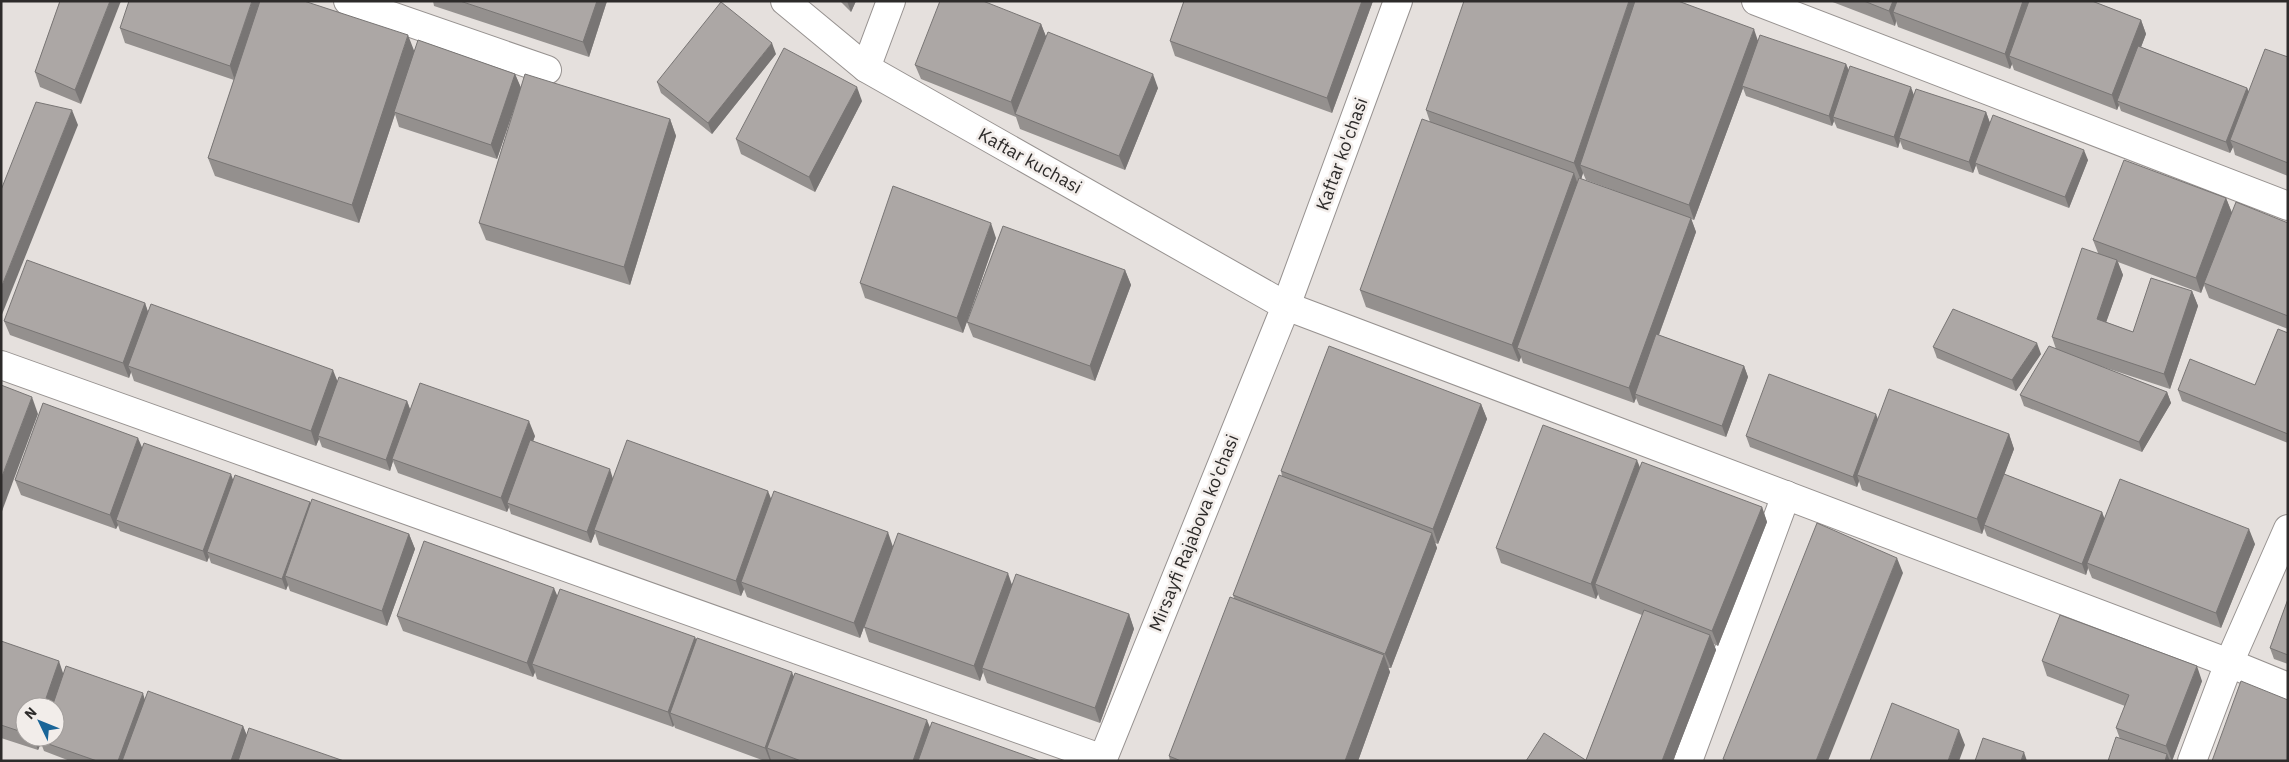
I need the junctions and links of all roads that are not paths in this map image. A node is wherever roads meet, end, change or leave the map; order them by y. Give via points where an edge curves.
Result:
1 (348, 1) edge
2 (785, 1) edge
3 (891, 1) edge
4 (1398, 1) edge
5 (1756, 1) edge
6 (866, 68) junction
7 (547, 70) dead end
8 (2288, 206) edge
9 (1286, 306) junction
10 (1, 365) edge
11 (1786, 495) junction
12 (2288, 529) edge
13 (2229, 663) junction
14 (2288, 687) edge
15 (1102, 760) edge
16 (1688, 761) edge
17 (2192, 761) edge

1 - 7 street
2 - 6 street, Kaftar kuchasi
3 - 6 street
4 - 9 street, Kaftar ko'chasi
5 - 8 street
6 - 9 street, Kaftar kuchasi
9 - 11 street, Kaftar kuchasi
9 - 15 street, Mirsayfi Rajabova ko'chasi
10 - 15 street
11 - 13 street, Kaftar kuchasi
11 - 16 street
12 - 13 street
13 - 14 street, Kaftar kuchasi
13 - 17 street

